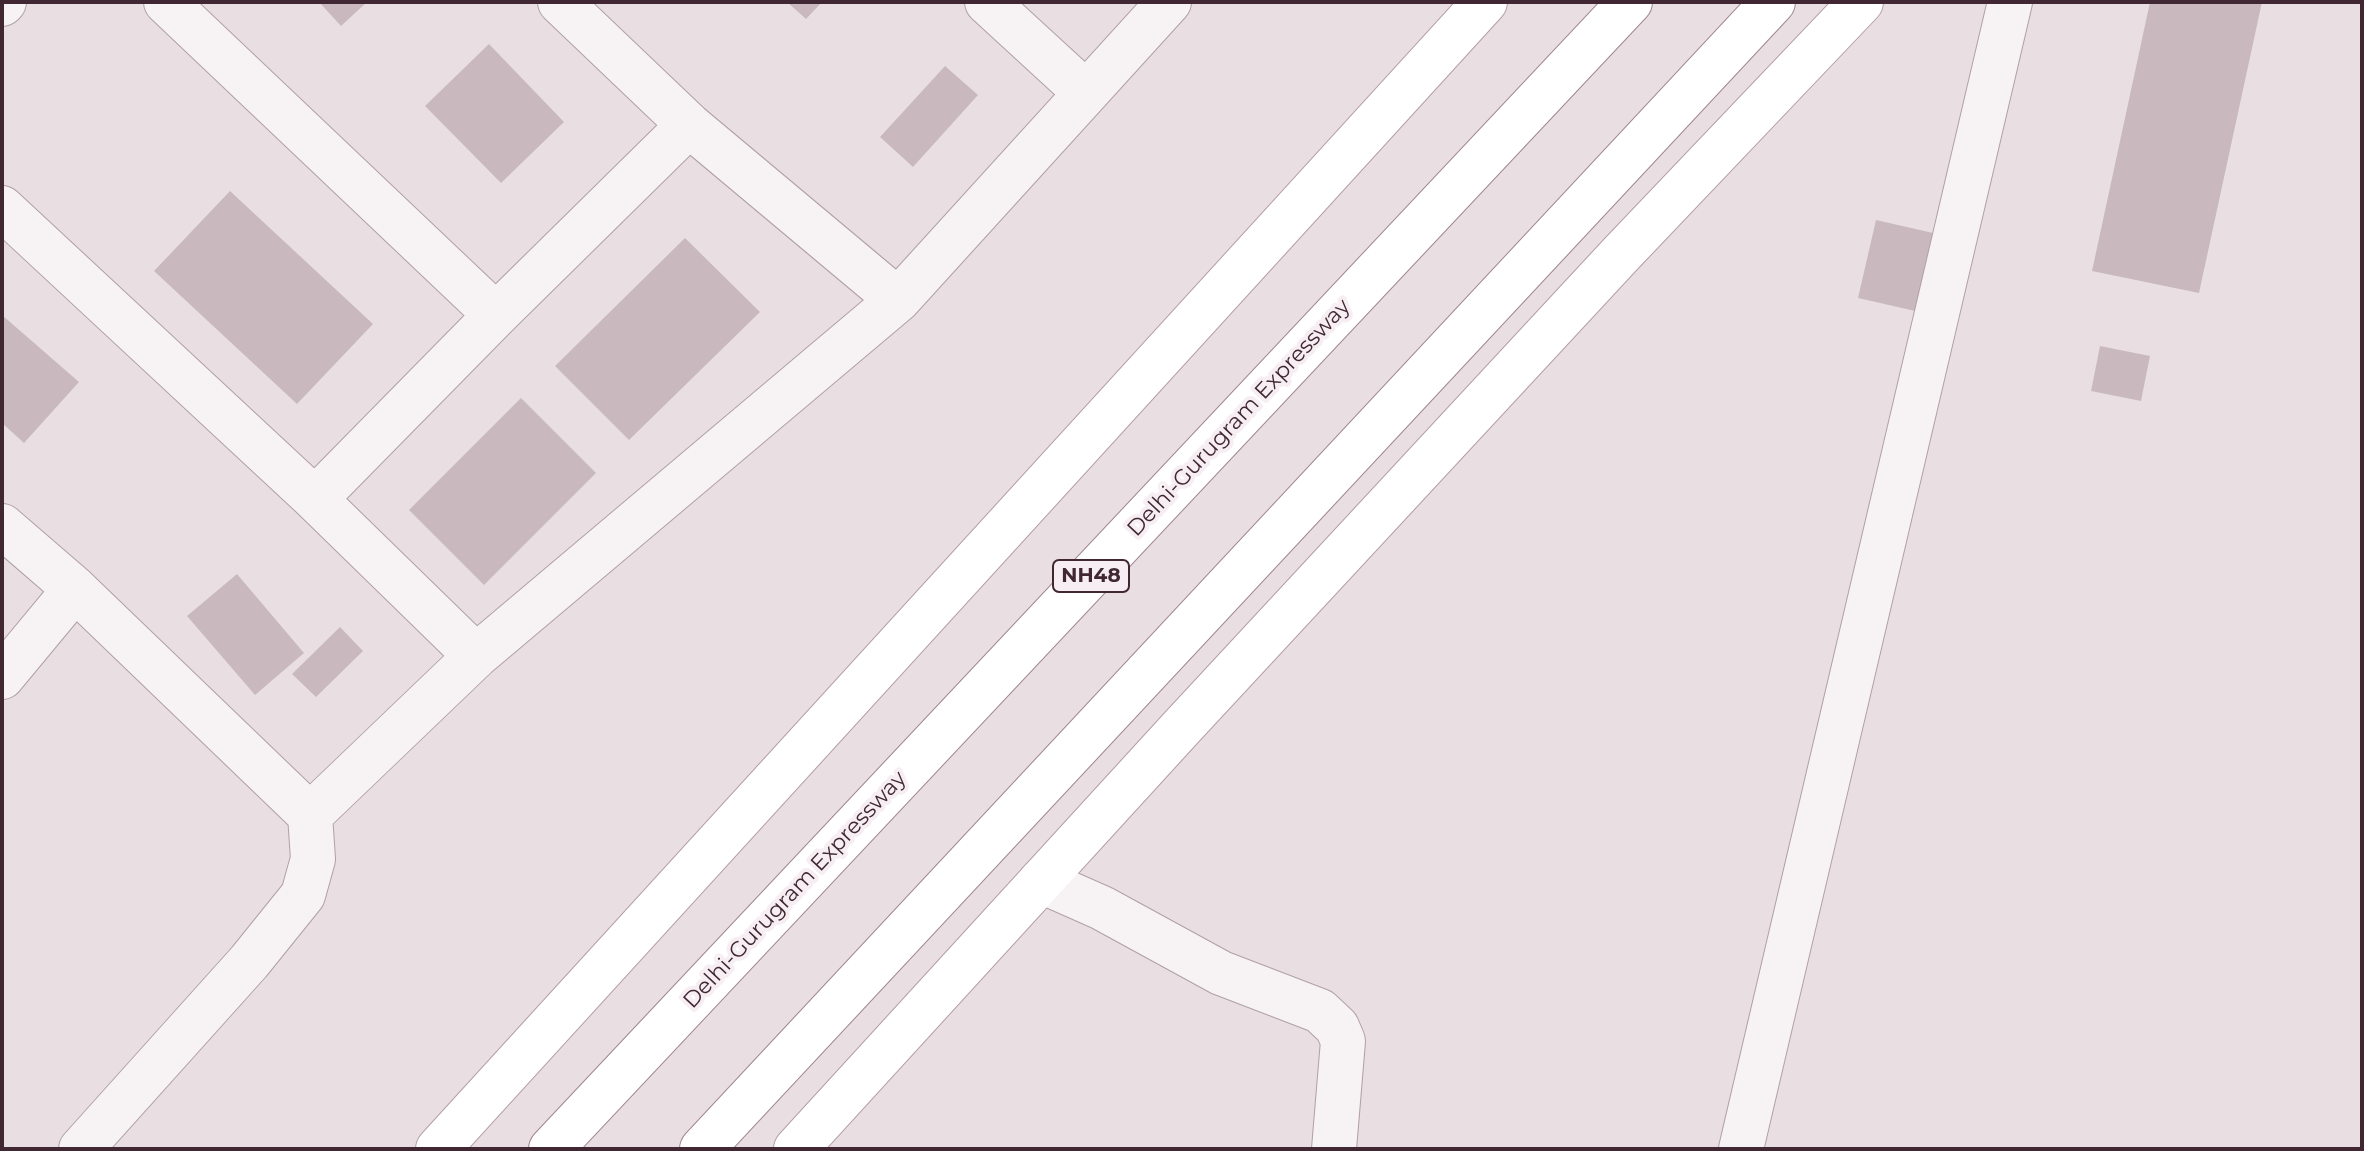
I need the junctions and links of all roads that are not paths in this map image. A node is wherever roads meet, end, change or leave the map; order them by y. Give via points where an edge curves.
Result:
1 (166, 2) edge
2 (560, 2) edge
3 (987, 2) edge
4 (1169, 2) edge
5 (1485, 2) edge
6 (1630, 2) edge
7 (1773, 2) edge
8 (1861, 2) edge
9 (2010, 2) edge
10 (1086, 93) junction
11 (689, 125) junction
12 (2, 208) edge
13 (898, 300) junction
14 (496, 315) junction
15 (315, 499) junction
16 (2, 526) edge
17 (75, 589) junction
18 (476, 656) junction
19 (2, 677) edge
20 (310, 815) junction
21 (1041, 881) junction
22 (81, 1149) edge
23 (438, 1149) edge
24 (551, 1149) edge
25 (702, 1149) edge
26 (796, 1149) edge
27 (1334, 1149) edge
28 (1741, 1149) edge

1 - 14 street
2 - 11 street
3 - 10 street
4 - 10 street
5 - 23 main road
6 - 24 main road, Delhi-Gurugram Expressway / NH48
7 - 25 main road
8 - 21 main road
9 - 28 street
10 - 13 street
11 - 13 street
11 - 14 street
12 - 15 street
13 - 18 street
14 - 15 street
15 - 18 street
16 - 17 street
17 - 19 street
17 - 20 street
18 - 20 street
20 - 22 street via 313,859 303,895
21 - 26 main road
21 - 27 street via 1221,973 1320,1011 1343,1041

